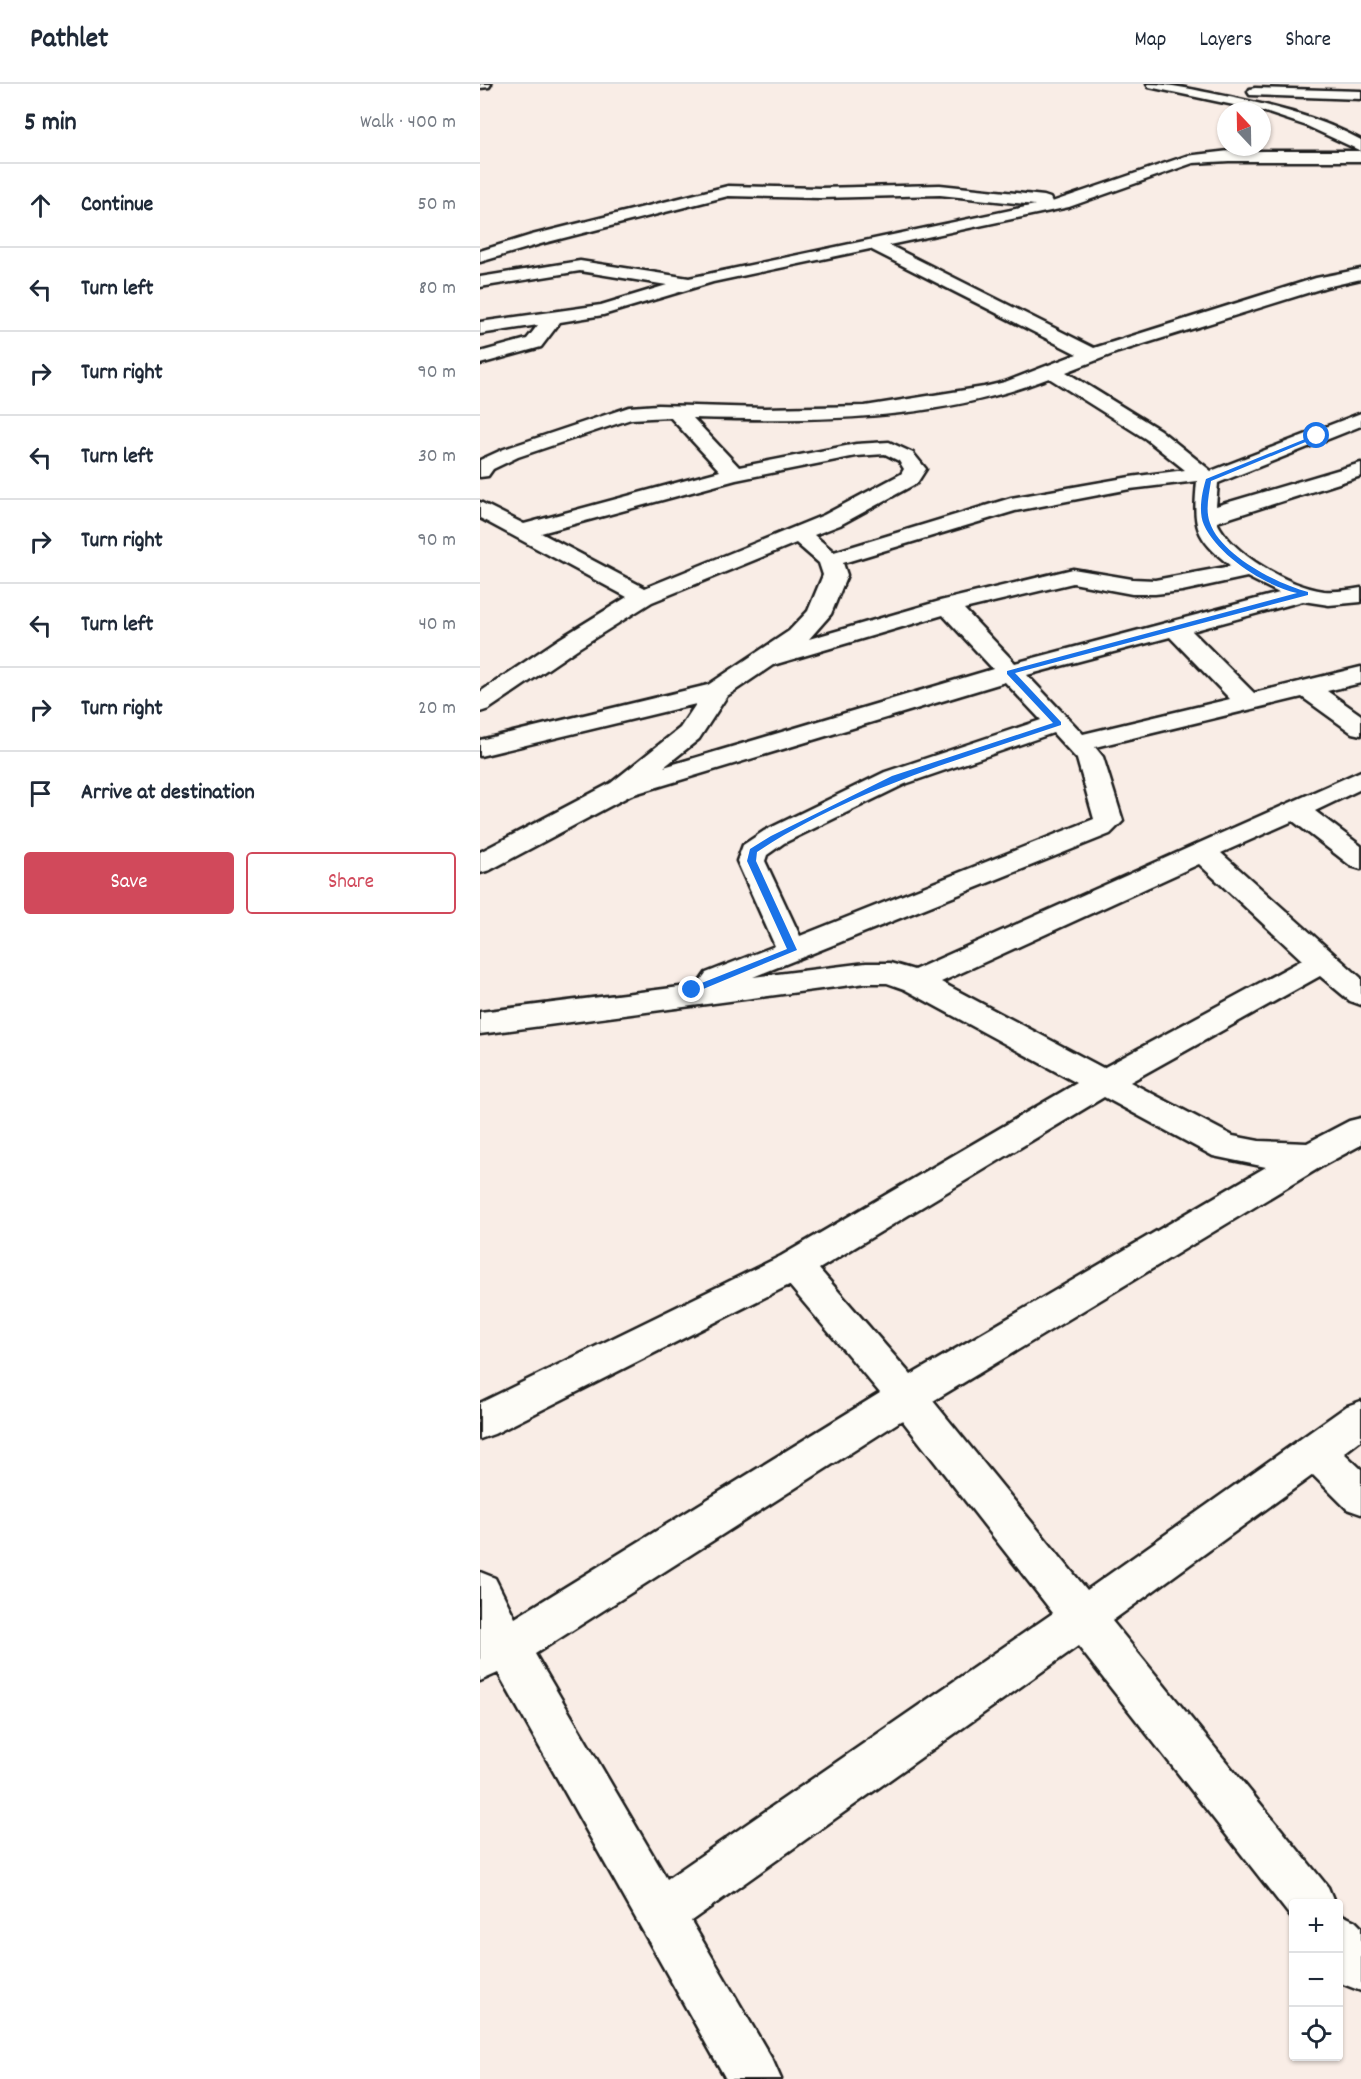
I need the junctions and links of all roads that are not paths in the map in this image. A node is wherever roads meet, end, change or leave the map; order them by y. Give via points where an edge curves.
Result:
1 (1153, 84) edge
2 (1361, 95) edge
3 (1361, 146) edge
4 (1361, 156) edge
5 (1063, 204) junction
6 (873, 244) junction
7 (480, 257) edge
8 (1361, 274) edge
9 (480, 282) edge
10 (690, 283) junction
11 (553, 318) junction
12 (480, 328) edge
13 (1094, 355) junction
14 (480, 358) edge
15 (1051, 371) junction
16 (675, 411) junction
17 (1361, 419) edge
18 (1361, 470) edge
19 (480, 471) edge
20 (734, 474) junction
21 (1205, 477) junction
22 (480, 508) edge
23 (1206, 518) junction
24 (522, 531) junction
25 (798, 533) junction
26 (830, 560) junction
27 (1250, 569) junction
28 (1305, 593) junction
29 (1361, 595) edge
30 (644, 597) junction
31 (948, 606) junction
32 (1175, 628) junction
33 (764, 660) junction
34 (1010, 672) junction
35 (1361, 675) edge
36 (1306, 688) junction
37 (717, 691) junction
38 (1248, 702) junction
39 (480, 704) edge
40 (1361, 727) edge
41 (1067, 734) junction
42 (480, 748) edge
43 (1361, 779) edge
44 (621, 789) junction
45 (1295, 808) junction
46 (1202, 851) junction
47 (1361, 860) edge
48 (480, 864) edge
49 (792, 950) junction
50 (1322, 962) junction
51 (915, 981) junction
52 (1361, 994) edge
53 (672, 998) junction
54 (480, 1023) edge
55 (1104, 1082) junction
56 (1361, 1130) edge
57 (1312, 1156) junction
58 (794, 1266) junction
59 (907, 1397) junction
60 (1361, 1418) edge
61 (480, 1422) edge
62 (1315, 1451) junction
63 (1361, 1496) edge
64 (480, 1592) edge
65 (1082, 1618) junction
66 (494, 1653) edge
67 (1307, 1899) edge
68 (658, 1914) junction
69 (1343, 1944) edge
70 (1361, 1966) edge
71 (755, 2079) edge

1 - 2 street via 1246,92
1 - 3 street via 1277,111 1328,128
4 - 5 street via 1205,156 1166,166
5 - 6 street
5 - 7 street via 949,190 728,191
6 - 10 street
6 - 13 street
8 - 13 street via 1322,282
9 - 10 street via 580,266
10 - 11 street via 603,310
11 - 12 street
11 - 14 street via 534,343
13 - 15 street
15 - 16 street via 985,393 865,412
15 - 21 street via 1177,452
16 - 19 street via 620,415 511,453
16 - 20 street
17 - 21 street
18 - 23 street
20 - 24 street
20 - 25 street via 876,448 889,448 906,457 915,470 909,478 832,520
21 - 23 street
21 - 26 street via 1130,483 1011,505
22 - 24 street
23 - 27 street via 1223,547
24 - 30 street
25 - 26 street
25 - 30 street
26 - 33 street via 835,574 819,614 798,636
27 - 28 street
27 - 31 street via 1137,587 1085,575 1073,576
28 - 29 street via 1323,598
28 - 32 street
30 - 39 street
31 - 33 street
31 - 34 street
32 - 34 street
32 - 38 street
33 - 37 street
34 - 41 street
34 - 44 street
35 - 36 street
36 - 38 street
36 - 40 street
37 - 42 street
37 - 44 street via 690,733
38 - 41 street
41 - 49 street via 1090,757 1109,821 1100,828
41 - 49 street via 895,778 753,851 751,861
43 - 45 street
44 - 48 street
45 - 46 street
45 - 47 street
46 - 50 street
46 - 51 street
49 - 53 street
50 - 52 street
50 - 55 street
51 - 53 street via 890,973 866,973
51 - 55 street
53 - 54 street
55 - 57 street via 1225,1147 1258,1154
55 - 58 street
56 - 57 street
57 - 59 street
58 - 59 street
58 - 61 street
59 - 65 street
59 - 66 street
60 - 62 street
62 - 63 street
62 - 65 street
64 - 66 street
65 - 67 street
65 - 68 street
66 - 68 street
68 - 71 street
69 - 70 street

